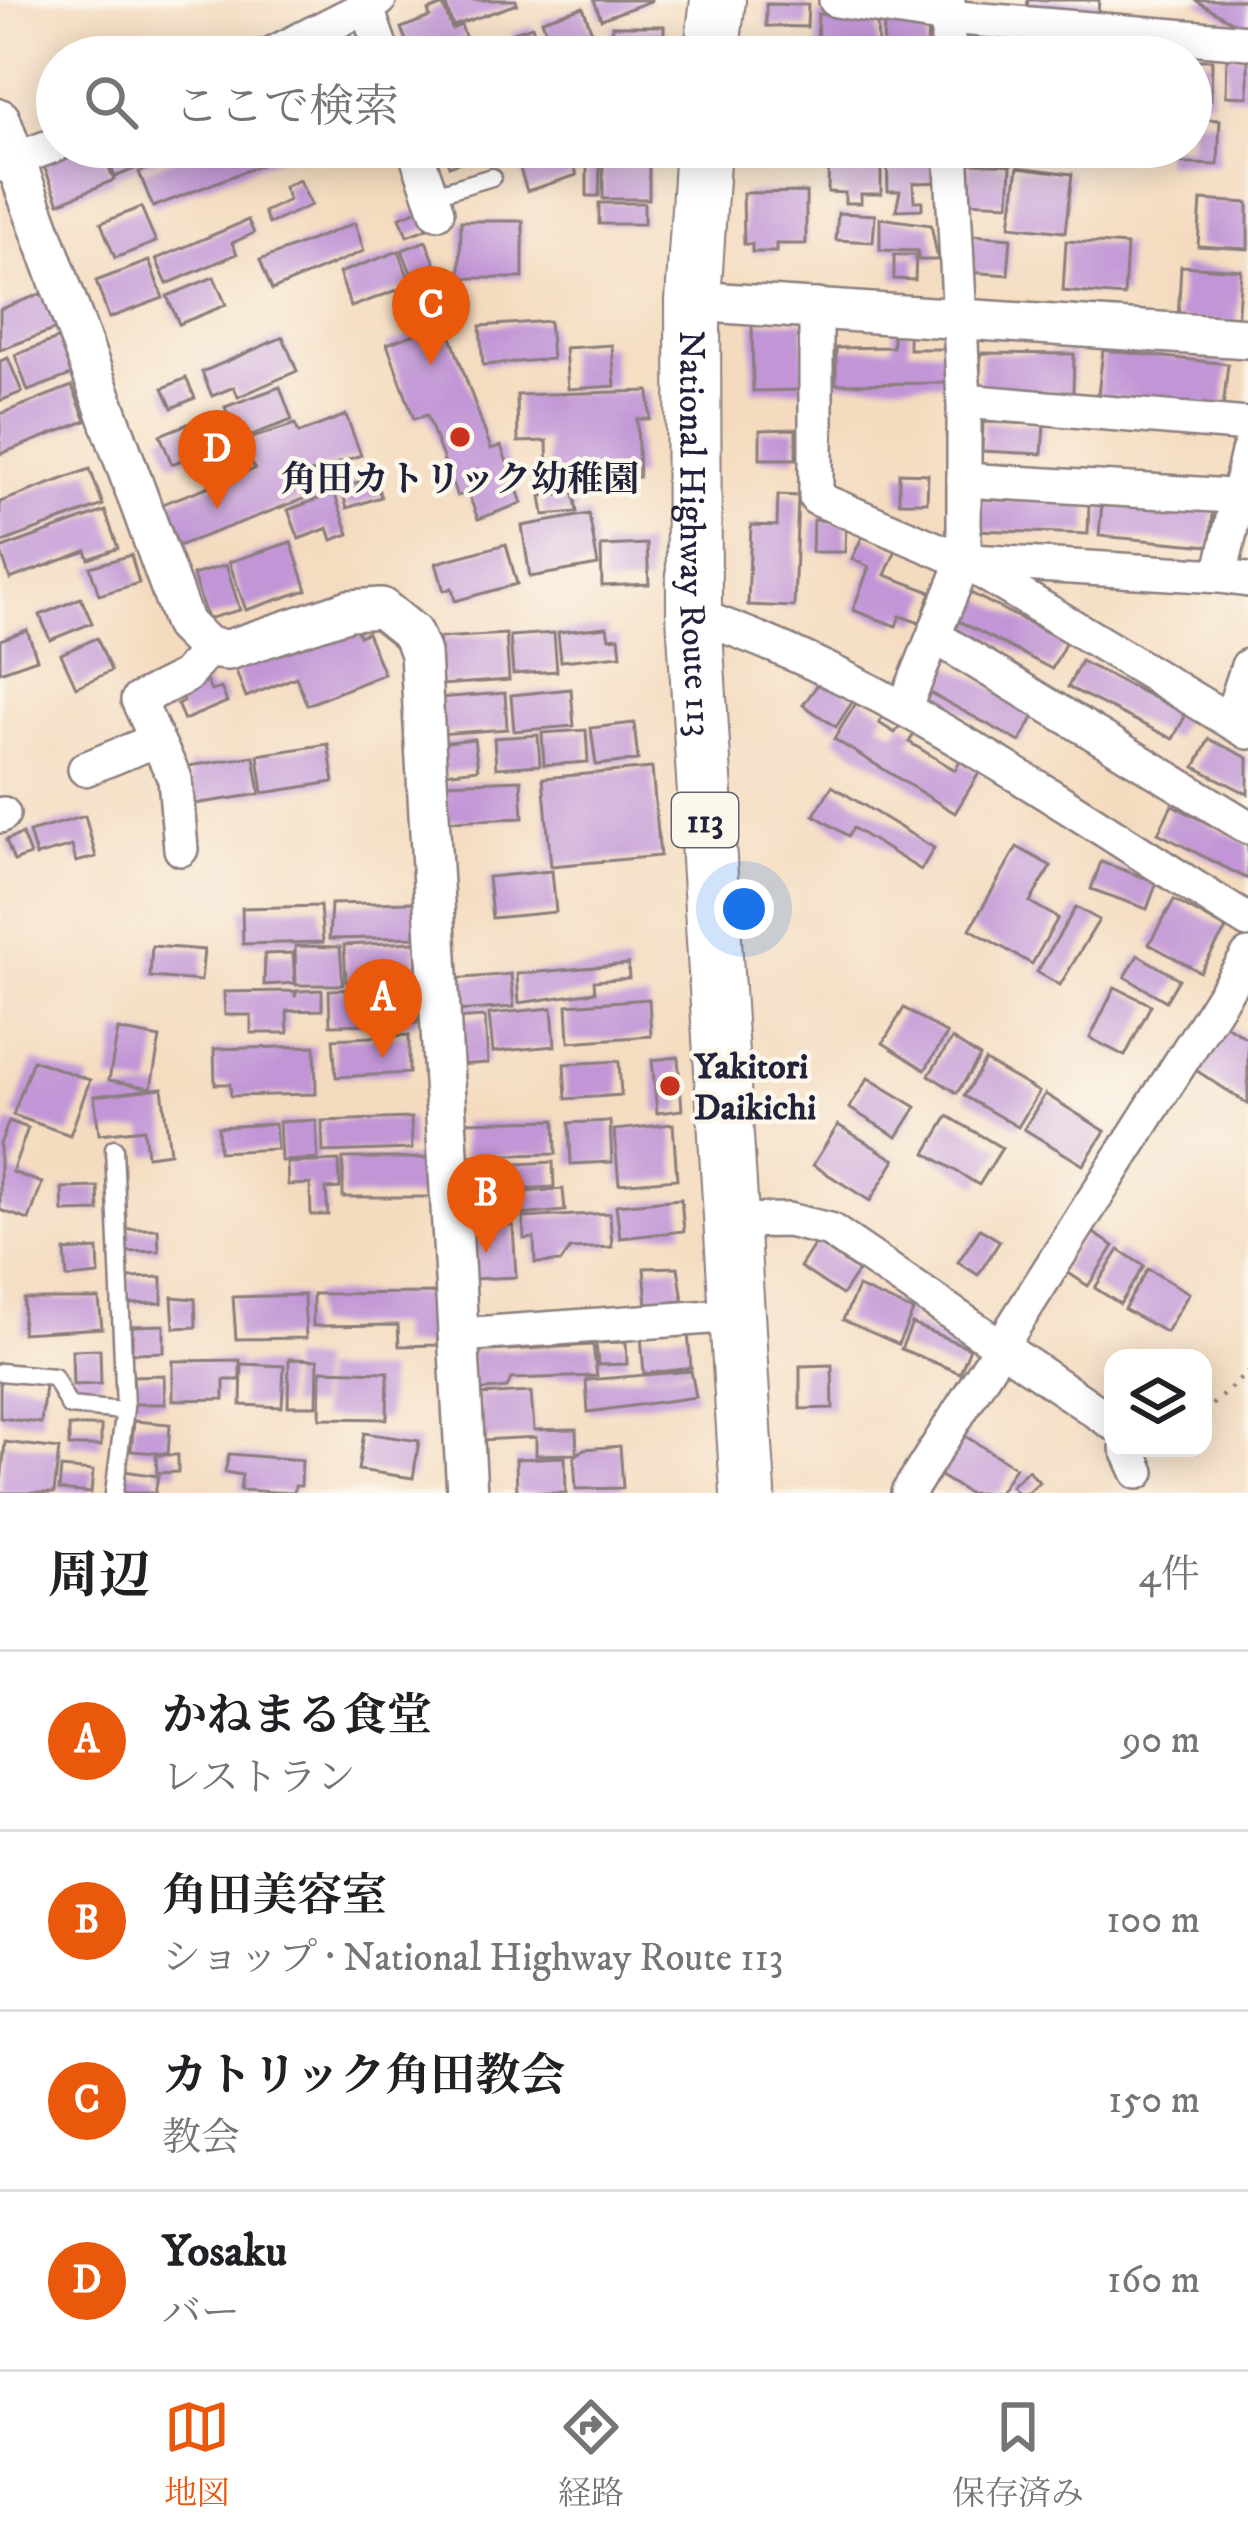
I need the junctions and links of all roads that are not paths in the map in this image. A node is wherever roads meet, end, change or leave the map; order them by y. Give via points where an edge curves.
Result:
1 (718, 0) edge
2 (836, 0) edge
3 (372, 3) edge
4 (947, 9) edge
5 (307, 36) edge
6 (379, 36) edge
7 (714, 36) edge
8 (1193, 36) edge
9 (1212, 38) edge
10 (1248, 42) edge
11 (0, 118) edge
12 (8, 162) edge
13 (421, 168) edge
14 (702, 168) edge
15 (952, 168) edge
16 (492, 177) dead end
17 (434, 204) joint
18 (693, 302) junction
19 (816, 306) junction
20 (957, 320) junction
21 (1248, 338) edge
22 (964, 401) junction
23 (1248, 425) edge
24 (1248, 452) edge
25 (964, 480) junction
26 (1244, 496) edge
27 (964, 561) junction
28 (1234, 578) edge
29 (694, 615) junction
30 (934, 635) junction
31 (208, 648) junction
32 (1248, 666) edge
33 (904, 709) junction
34 (1239, 727) edge
35 (156, 740) junction
36 (85, 769) dead end
37 (1248, 827) edge
38 (182, 849) dead end
39 (1248, 921) edge
40 (1248, 956) edge
41 (114, 1148) dead end
42 (731, 1221) junction
43 (738, 1315) junction
44 (460, 1334) junction
45 (1000, 1344) junction
46 (0, 1372) edge
47 (124, 1411) junction
48 (1104, 1417) edge
49 (114, 1493) edge
50 (467, 1493) edge
51 (748, 1493) edge
52 (908, 1493) edge

1 - 7 highway
2 - 4 street
3 - 5 street
3 - 6 street
4 - 8 street
9 - 10 street
11 - 12 street
12 - 31 street via 184,624
13 - 17 street
14 - 18 highway, National Highway Route 113 / 113
15 - 20 street
16 - 17 lane
18 - 19 street
18 - 29 highway, National Highway Route 113 / 113
19 - 20 street
19 - 27 street via 817,498
20 - 21 street
20 - 22 street
22 - 23 street
22 - 25 street
24 - 26 street
25 - 26 street
25 - 27 street
26 - 28 street
27 - 28 street
27 - 30 street
27 - 34 street
29 - 33 street
29 - 42 highway, National Highway Route 113 / 113
30 - 33 street
30 - 37 street
31 - 35 street via 186,676 138,700
31 - 44 street via 228,650 349,610 381,608 412,633 421,652
32 - 34 street
33 - 39 street
35 - 36 street
35 - 38 street via 175,779
40 - 45 street
41 - 47 lane
42 - 43 highway, National Highway Route 113 / 113
42 - 45 street via 788,1220 830,1230
43 - 44 street
43 - 51 highway, National Highway Route 113 / 113
44 - 50 street
45 - 48 street
45 - 52 street
46 - 47 lane via 54,1377 69,1406
47 - 49 lane

